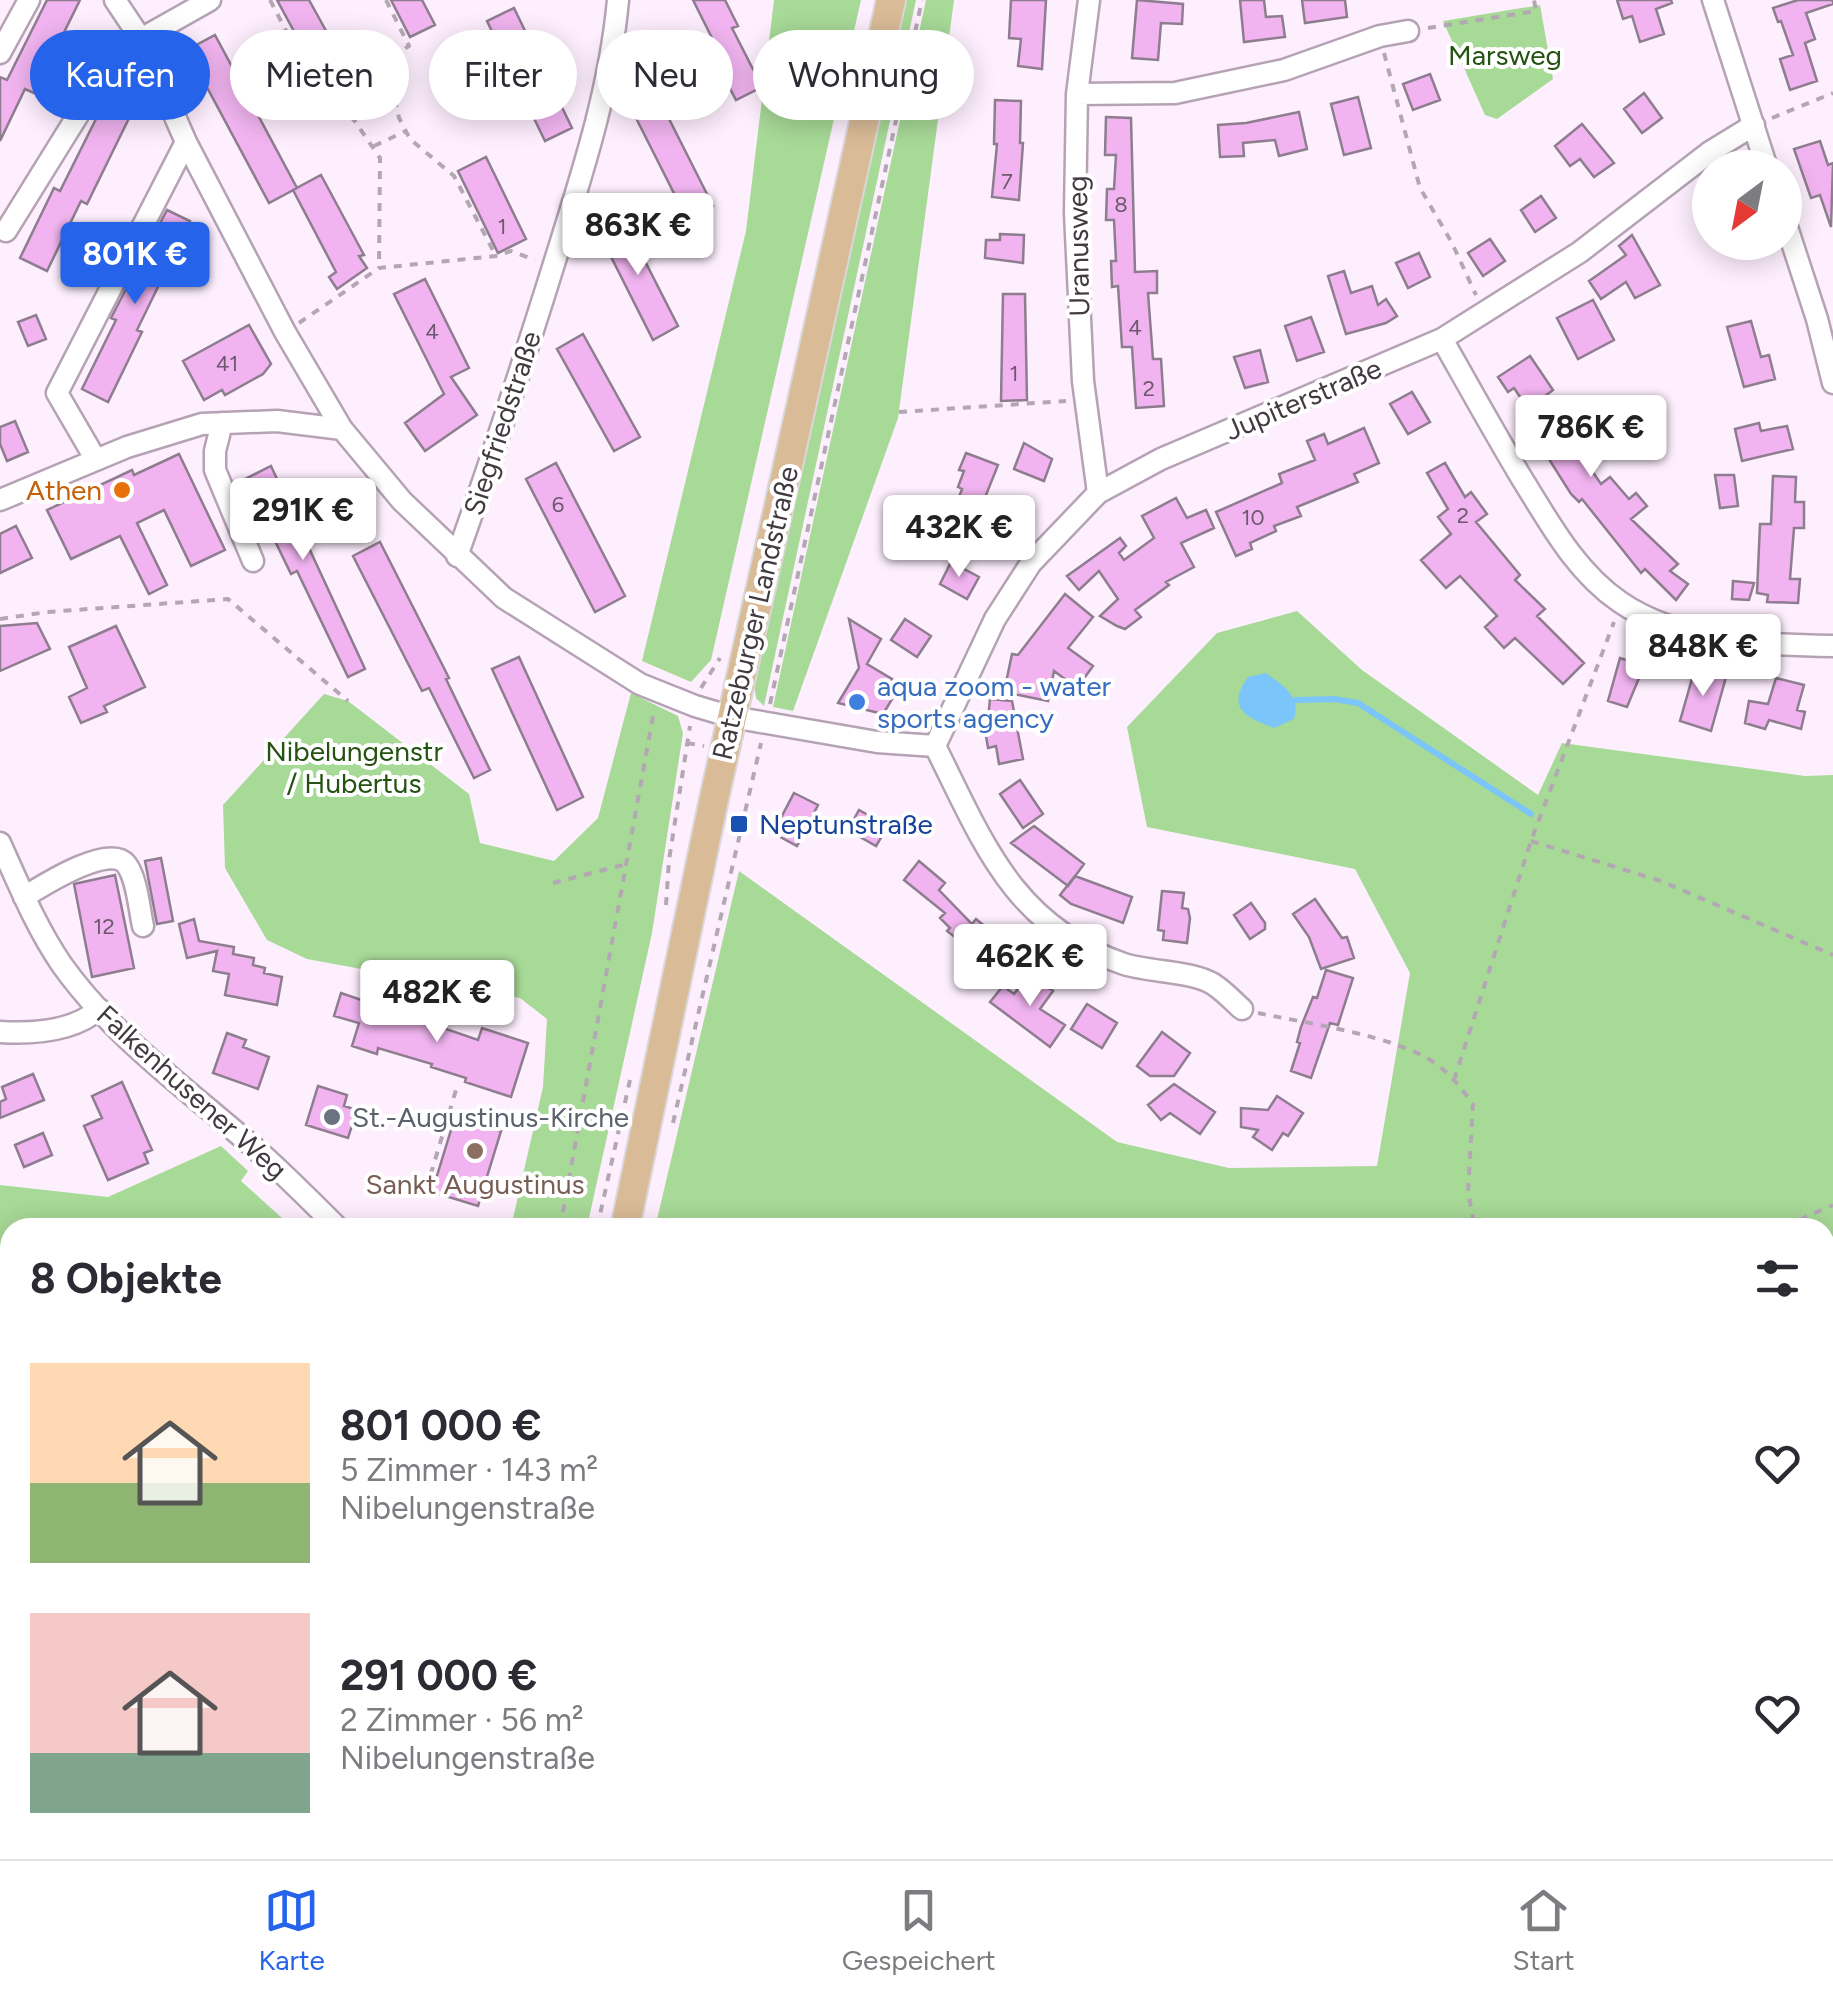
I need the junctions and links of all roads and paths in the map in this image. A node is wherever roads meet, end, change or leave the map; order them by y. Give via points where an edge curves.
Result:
1 (28, 0) edge
2 (115, 0) edge
3 (210, 0) edge
4 (270, 0) edge
5 (386, 0) edge
6 (618, 0) edge
7 (891, 0) edge
8 (922, 0) edge
9 (1089, 0) edge
10 (1534, 0) edge
11 (1713, 0) edge
12 (135, 30) edge
13 (157, 30) edge
14 (286, 30) edge
15 (401, 30) edge
16 (1408, 31) joint
17 (1380, 36) junction
18 (0, 53) edge
19 (1833, 93) edge
20 (1077, 94) junction
21 (75, 120) edge
22 (176, 120) edge
23 (354, 120) edge
24 (401, 120) edge
25 (1754, 126) junction
26 (406, 132) junction
27 (186, 142) junction
28 (372, 146) junction
29 (1761, 150) edge
30 (6, 231) dead end
31 (496, 256) junction
32 (1798, 260) edge
33 (553, 266) junction
34 (379, 268) junction
35 (1484, 313) junction
36 (285, 332) junction
37 (1442, 338) junction
38 (1833, 384) edge
39 (1086, 400) junction
40 (899, 412) dead end
41 (222, 423) junction
42 (342, 429) junction
43 (96, 460) junction
44 (1098, 492) junction
45 (0, 500) edge
46 (458, 556) junction
47 (253, 561) dead end
48 (1621, 603) junction
49 (0, 619) edge
50 (1833, 646) edge
51 (658, 692) junction
52 (348, 702) dead end
53 (732, 716) junction
54 (766, 722) junction
55 (936, 746) junction
56 (1531, 841) junction
57 (0, 843) edge
58 (624, 865) junction
59 (553, 883) dead end
60 (24, 898) junction
61 (143, 926) dead end
62 (1833, 954) edge
63 (98, 1009) junction
64 (1242, 1009) joint
65 (0, 1032) edge
66 (1454, 1080) junction
67 (456, 1090) dead end
68 (669, 1135) dead end
69 (426, 1190) dead end
70 (1833, 1206) edge
71 (328, 1218) edge
72 (562, 1218) edge
73 (627, 1218) edge
74 (1473, 1218) edge
75 (1805, 1218) edge

1 - 18 street
2 - 12 street
3 - 13 street
4 - 14 path
5 - 15 path
6 - 33 street, Siegfriedstraße via 596,130
7 - 53 main road, Ratzeburger Landstraße
8 - 54 path
9 - 20 street, Uranusweg
10 - 16 path via 1536,11
11 - 25 street
16 - 17 street
17 - 20 street via 1284,70 1175,92
17 - 35 path via 1420,188
19 - 25 path
20 - 39 street, Uranusweg via 1077,301
21 - 30 street
22 - 27 street
23 - 28 path
24 - 26 path
25 - 29 street
25 - 35 street, Jupiterstraße
26 - 28 path
26 - 31 path via 454,176
27 - 36 street
27 - 43 street via 57,393
28 - 34 path via 380,158
31 - 33 path via 511,251
31 - 34 path
32 - 38 street
33 - 46 street, Siegfriedstraße
34 - 36 path
35 - 37 street, Jupiterstraße
36 - 42 street
37 - 44 street, Jupiterstraße
37 - 48 street via 1560,541
39 - 40 path
39 - 44 street, Uranusweg
41 - 42 street
41 - 43 street
41 - 47 street via 214,470
42 - 46 street
43 - 45 street
44 - 55 street, Jupiterstraße via 1031,563 995,619
46 - 51 street via 533,620
48 - 50 street via 1674,627 1722,638
48 - 56 path
49 - 52 path via 228,599
51 - 53 street
51 - 58 path
53 - 54 street
53 - 73 main road, Ratzeburger Landstraße
54 - 55 street
54 - 68 path
55 - 64 street via 992,860 1048,924 1126,964 1210,982
56 - 62 path via 1661,881
56 - 66 path
57 - 60 street, Falkenhusener Weg
58 - 59 path
58 - 72 path
60 - 61 street via 70,870 120,858 129,866
60 - 63 street, Falkenhusener Weg via 62,965
63 - 65 street via 71,1026
63 - 71 street, Falkenhusener Weg
64 - 66 path via 1374,1038 1434,1062
66 - 74 path via 1473,1104 1468,1192
67 - 69 path
70 - 75 path

